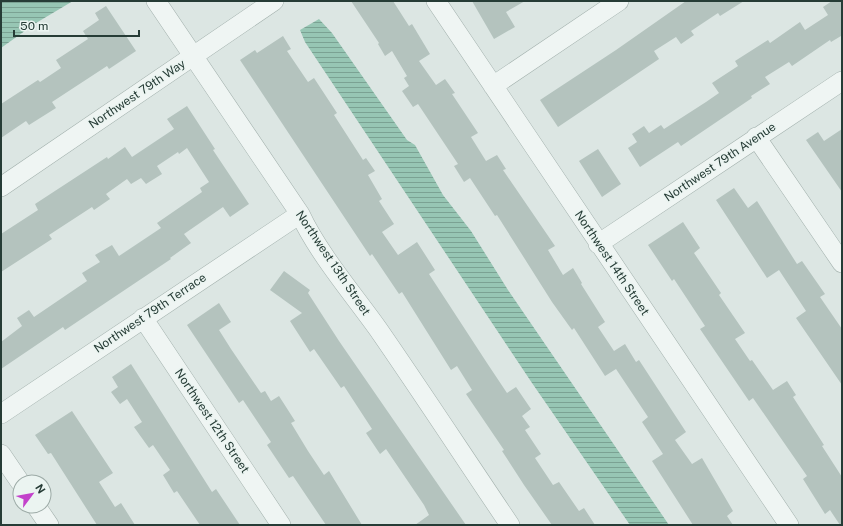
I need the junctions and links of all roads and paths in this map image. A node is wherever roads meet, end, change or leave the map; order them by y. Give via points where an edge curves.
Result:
1 (156, 1) edge
2 (274, 1) edge
3 (436, 1) edge
4 (619, 1) edge
5 (193, 56) junction
6 (842, 81) edge
7 (494, 86) junction
8 (756, 137) junction
9 (1, 187) edge
10 (300, 214) junction
11 (598, 244) junction
12 (842, 263) edge
13 (143, 318) junction
14 (1, 414) edge
15 (1, 454) edge
16 (15, 474) edge
17 (41, 514) edge
18 (49, 525) edge
19 (281, 525) edge
20 (510, 525) edge
21 (788, 525) edge

1 - 5 street, Northwest 13th Street
2 - 5 street, Northwest 79th Way
3 - 7 street, Northwest 14th Street
4 - 7 street
5 - 9 street, Northwest 79th Way
5 - 10 street, Northwest 13th Street
6 - 8 street, Northwest 79th Avenue
7 - 11 street, Northwest 14th Street
8 - 11 street, Northwest 79th Avenue
8 - 12 street
10 - 13 street, Northwest 79th Terrace
10 - 20 street, Northwest 13th Street
11 - 21 street, Northwest 14th Street
13 - 14 street, Northwest 79th Terrace
13 - 19 street, Northwest 12th Street
15 - 16 street
17 - 18 street

